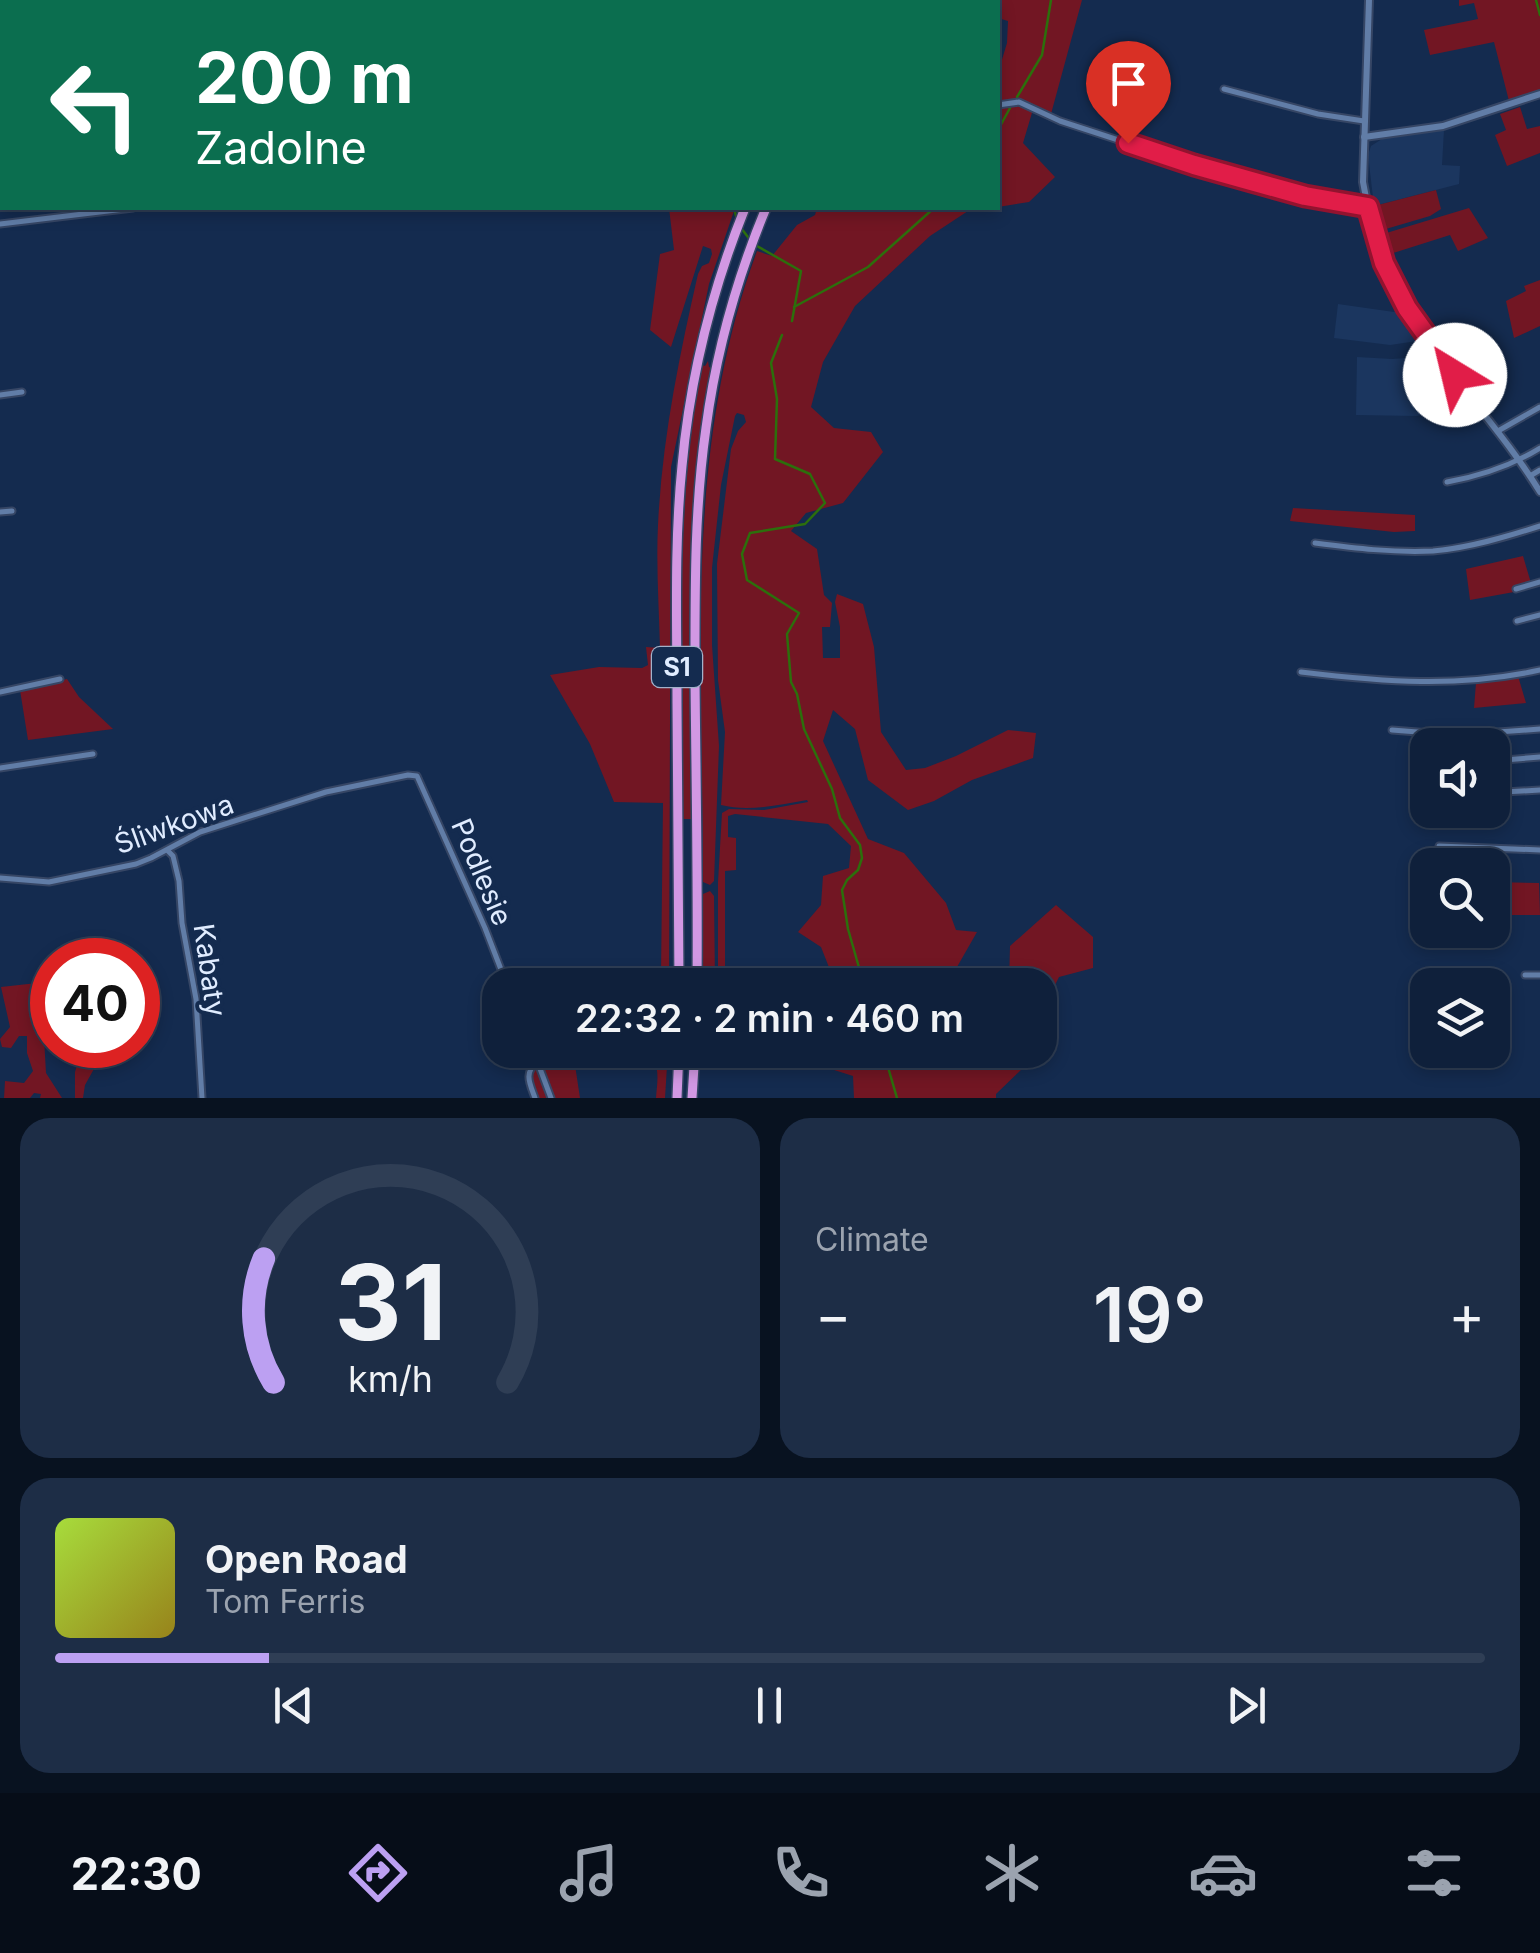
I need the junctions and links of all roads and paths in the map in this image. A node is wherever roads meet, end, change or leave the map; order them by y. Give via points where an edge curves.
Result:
1 (1369, 0) edge
2 (1224, 89) dead end
3 (1540, 94) edge
4 (1000, 104) edge
5 (1364, 121) junction
6 (1364, 137) junction
7 (1368, 207) junction
8 (116, 210) edge
9 (744, 210) edge
10 (765, 210) edge
11 (0, 224) edge
12 (22, 392) dead end
13 (0, 396) edge
14 (1540, 407) edge
15 (1498, 431) junction
16 (1540, 448) edge
17 (1519, 461) junction
18 (1540, 470) edge
19 (1530, 476) junction
20 (1447, 482) dead end
21 (1540, 492) edge
22 (12, 510) dead end
23 (0, 512) edge
24 (1540, 526) edge
25 (1315, 543) dead end
26 (1540, 582) edge
27 (1516, 589) dead end
28 (1540, 615) edge
29 (1516, 621) dead end
30 (1540, 670) edge
31 (1302, 672) dead end
32 (60, 679) dead end
33 (0, 692) edge
34 (1540, 728) edge
35 (1392, 730) dead end
36 (92, 754) dead end
37 (1540, 757) edge
38 (1510, 760) edge
39 (0, 768) edge
40 (417, 776) joint
41 (1540, 790) edge
42 (1510, 792) edge
43 (1439, 846) dead end
44 (167, 850) junction
45 (1540, 850) edge
46 (0, 878) edge
47 (500, 968) edge
48 (679, 968) edge
49 (696, 968) edge
50 (1524, 975) dead end
51 (1540, 975) edge
52 (530, 1068) edge
53 (540, 1068) edge
54 (678, 1068) edge
55 (694, 1068) edge
56 (202, 1098) edge
57 (534, 1098) edge
58 (552, 1098) edge
59 (677, 1098) edge
60 (692, 1098) edge

1 - 5 street
2 - 5 street
3 - 6 street via 1443,126
4 - 7 street via 1019,102 1194,165
5 - 6 street
6 - 7 street
7 - 15 street via 1384,263 1407,308
8 - 11 street
9 - 48 highway, S1 via 701,351 678,518
10 - 49 highway, S1 via 719,355 702,452
12 - 13 street
14 - 15 street
15 - 17 street
16 - 17 street
17 - 19 street
17 - 20 street
18 - 19 street
19 - 21 street
22 - 23 street
24 - 25 street via 1432,551
26 - 27 street
28 - 29 street
30 - 31 street via 1474,681 1397,682
32 - 33 street
34 - 35 street
36 - 39 street
37 - 38 street
40 - 44 street, Śliwkowa via 326,792 200,832
40 - 47 street, Podlesie
41 - 42 street
43 - 45 street
44 - 46 street, Śliwkowa via 136,864 49,882
44 - 56 street, Kabaty via 179,881 196,999
50 - 51 street
52 - 57 street
53 - 58 street
54 - 59 highway
55 - 60 highway

